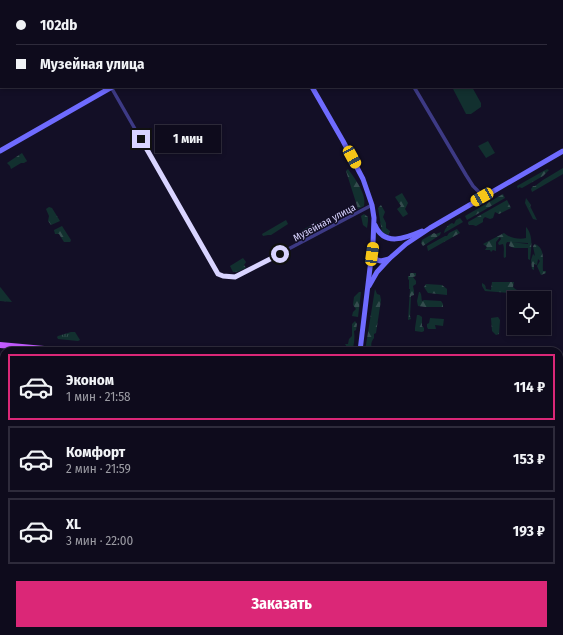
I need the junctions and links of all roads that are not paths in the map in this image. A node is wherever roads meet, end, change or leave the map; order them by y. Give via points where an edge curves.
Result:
1 (110, 88) edge
2 (113, 88) edge
3 (313, 88) edge
4 (415, 88) edge
5 (0, 150) edge
6 (563, 151) edge
7 (482, 197) junction
8 (372, 205) junction
9 (374, 223) junction
10 (430, 228) junction
11 (372, 254) junction
12 (390, 259) junction
13 (367, 288) junction
14 (0, 345) edge
15 (19, 347) edge
16 (360, 347) edge

1 - 5 main road
2 - 8 street, Музейная улица via 218,274 230,277 239,275
3 - 8 main road via 357,167
4 - 7 street via 466,175
6 - 7 main road
7 - 10 main road
8 - 9 main road
9 - 10 main road via 382,234 394,239
9 - 11 main road
10 - 12 main road via 406,244
11 - 12 main road via 380,261
11 - 13 main road
12 - 13 main road via 377,272
13 - 16 main road
14 - 15 main road

